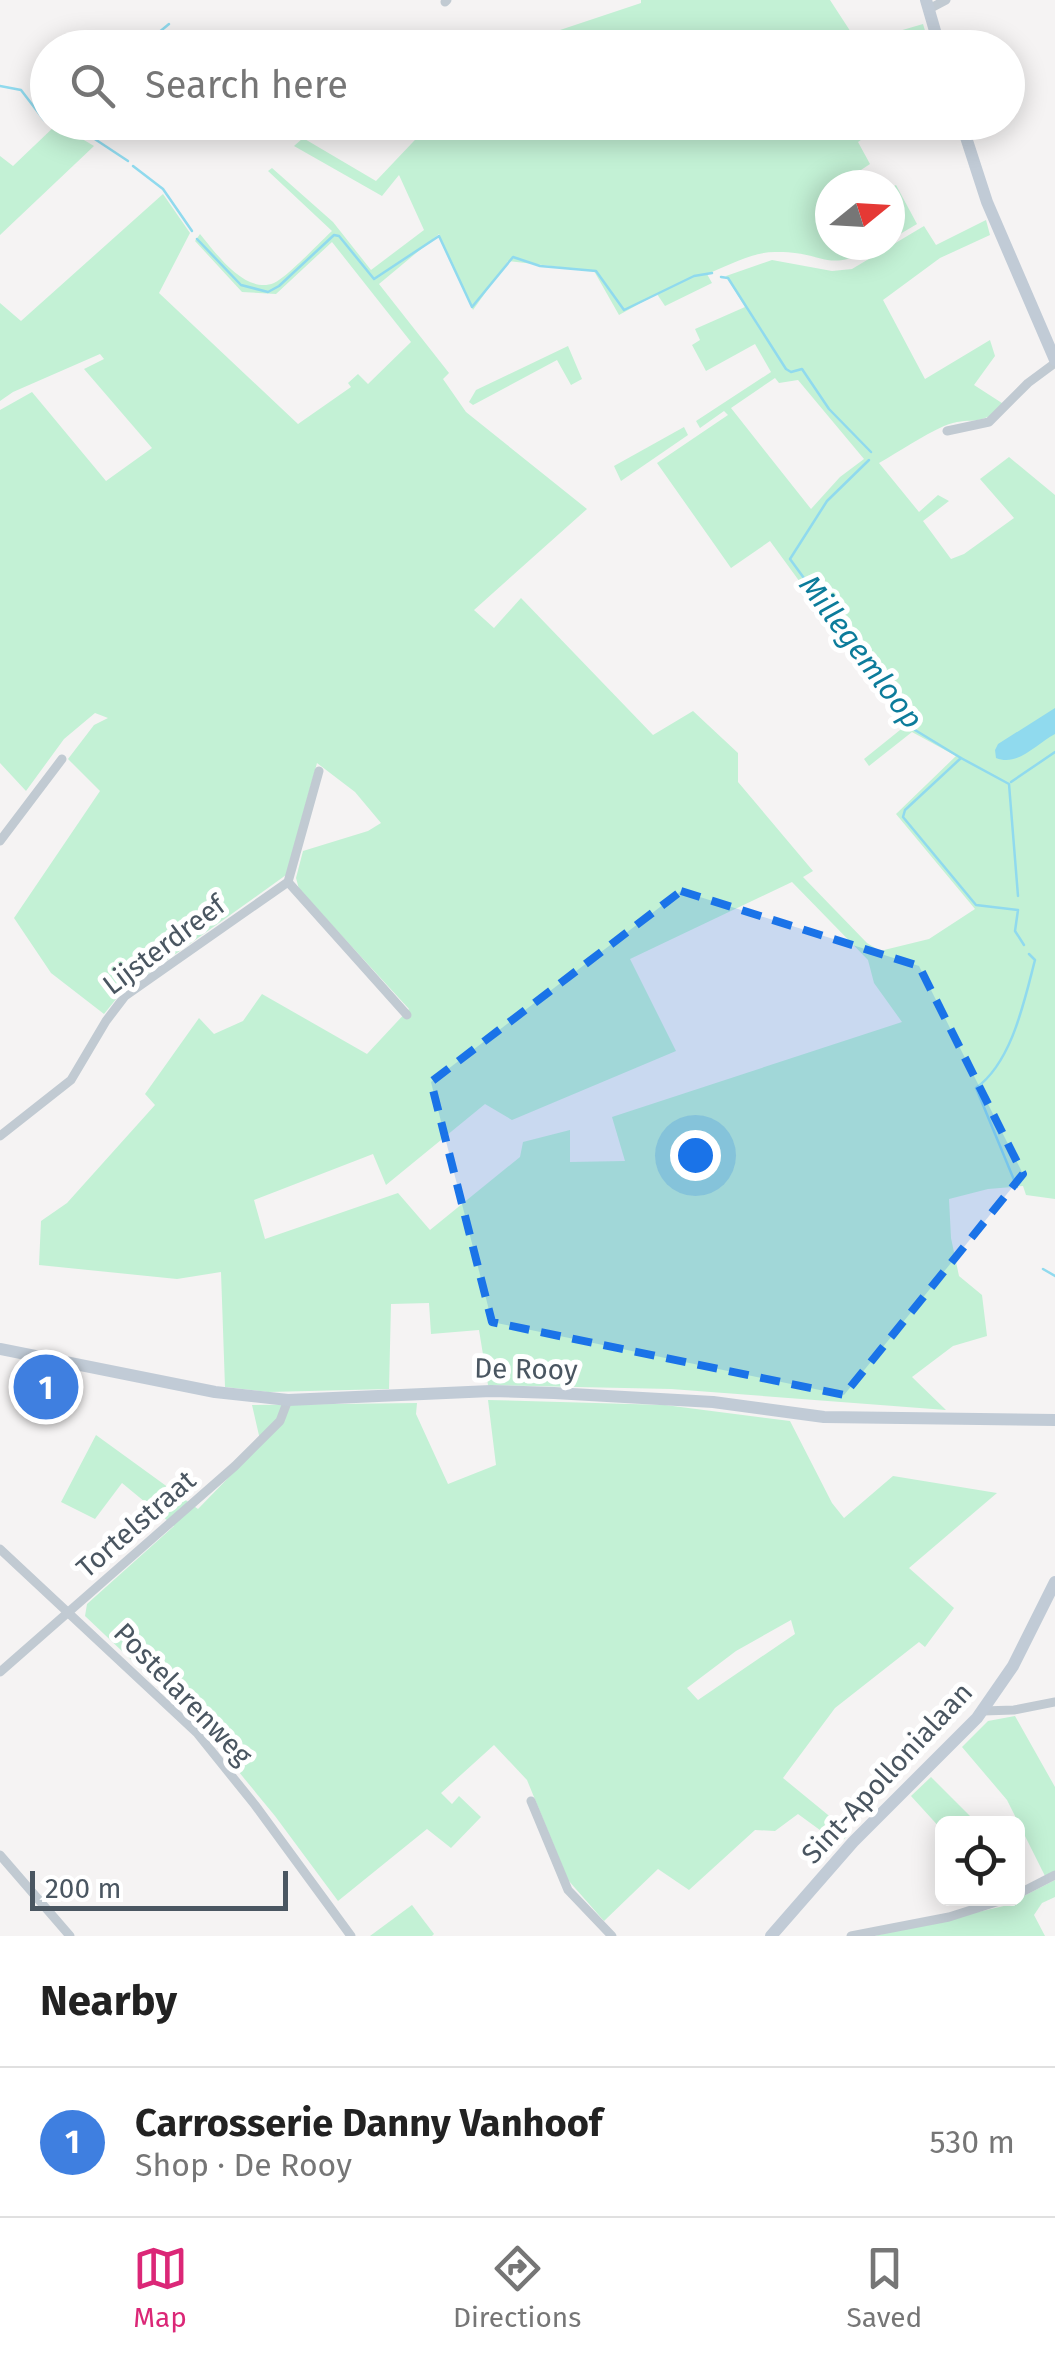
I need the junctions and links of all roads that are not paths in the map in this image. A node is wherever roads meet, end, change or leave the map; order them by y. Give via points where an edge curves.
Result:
1 (946, 0) edge
2 (928, 4) edge
3 (935, 30) edge
4 (967, 140) edge
5 (1055, 361) edge
6 (947, 431) dead end
7 (62, 759) dead end
8 (319, 770) dead end
9 (0, 840) edge
10 (288, 882) junction
11 (406, 1014) dead end
12 (0, 1136) edge
13 (0, 1349) edge
14 (288, 1400) junction
15 (1055, 1420) edge
16 (0, 1549) edge
17 (1055, 1582) edge
18 (69, 1613) junction
19 (0, 1672) edge
20 (1055, 1702) edge
21 (983, 1711) junction
22 (531, 1800) dead end
23 (0, 1855) edge
24 (1055, 1875) edge
25 (1025, 1890) edge
26 (984, 1906) edge
27 (70, 1936) edge
28 (351, 1936) edge
29 (612, 1936) edge
30 (771, 1936) edge
31 (851, 1936) edge

1 - 2 street
2 - 3 street
4 - 5 street
5 - 6 street via 989,422
7 - 9 street
8 - 10 street
10 - 11 street
10 - 12 street, Lijsterdreef via 125,996 71,1080
13 - 14 street, De Rooy
14 - 15 street, De Rooy via 491,1391 700,1401 824,1417
14 - 18 street, Tortelstraat via 280,1421 236,1466
16 - 18 street, Postelarenweg
17 - 21 street, Sint-Apollonialaan
18 - 19 street, Tortelstraat
18 - 28 street, Postelarenweg via 216,1754
20 - 21 street
21 - 30 street, Sint-Apollonialaan
22 - 29 street via 568,1890
23 - 27 street
24 - 25 street
26 - 31 street

